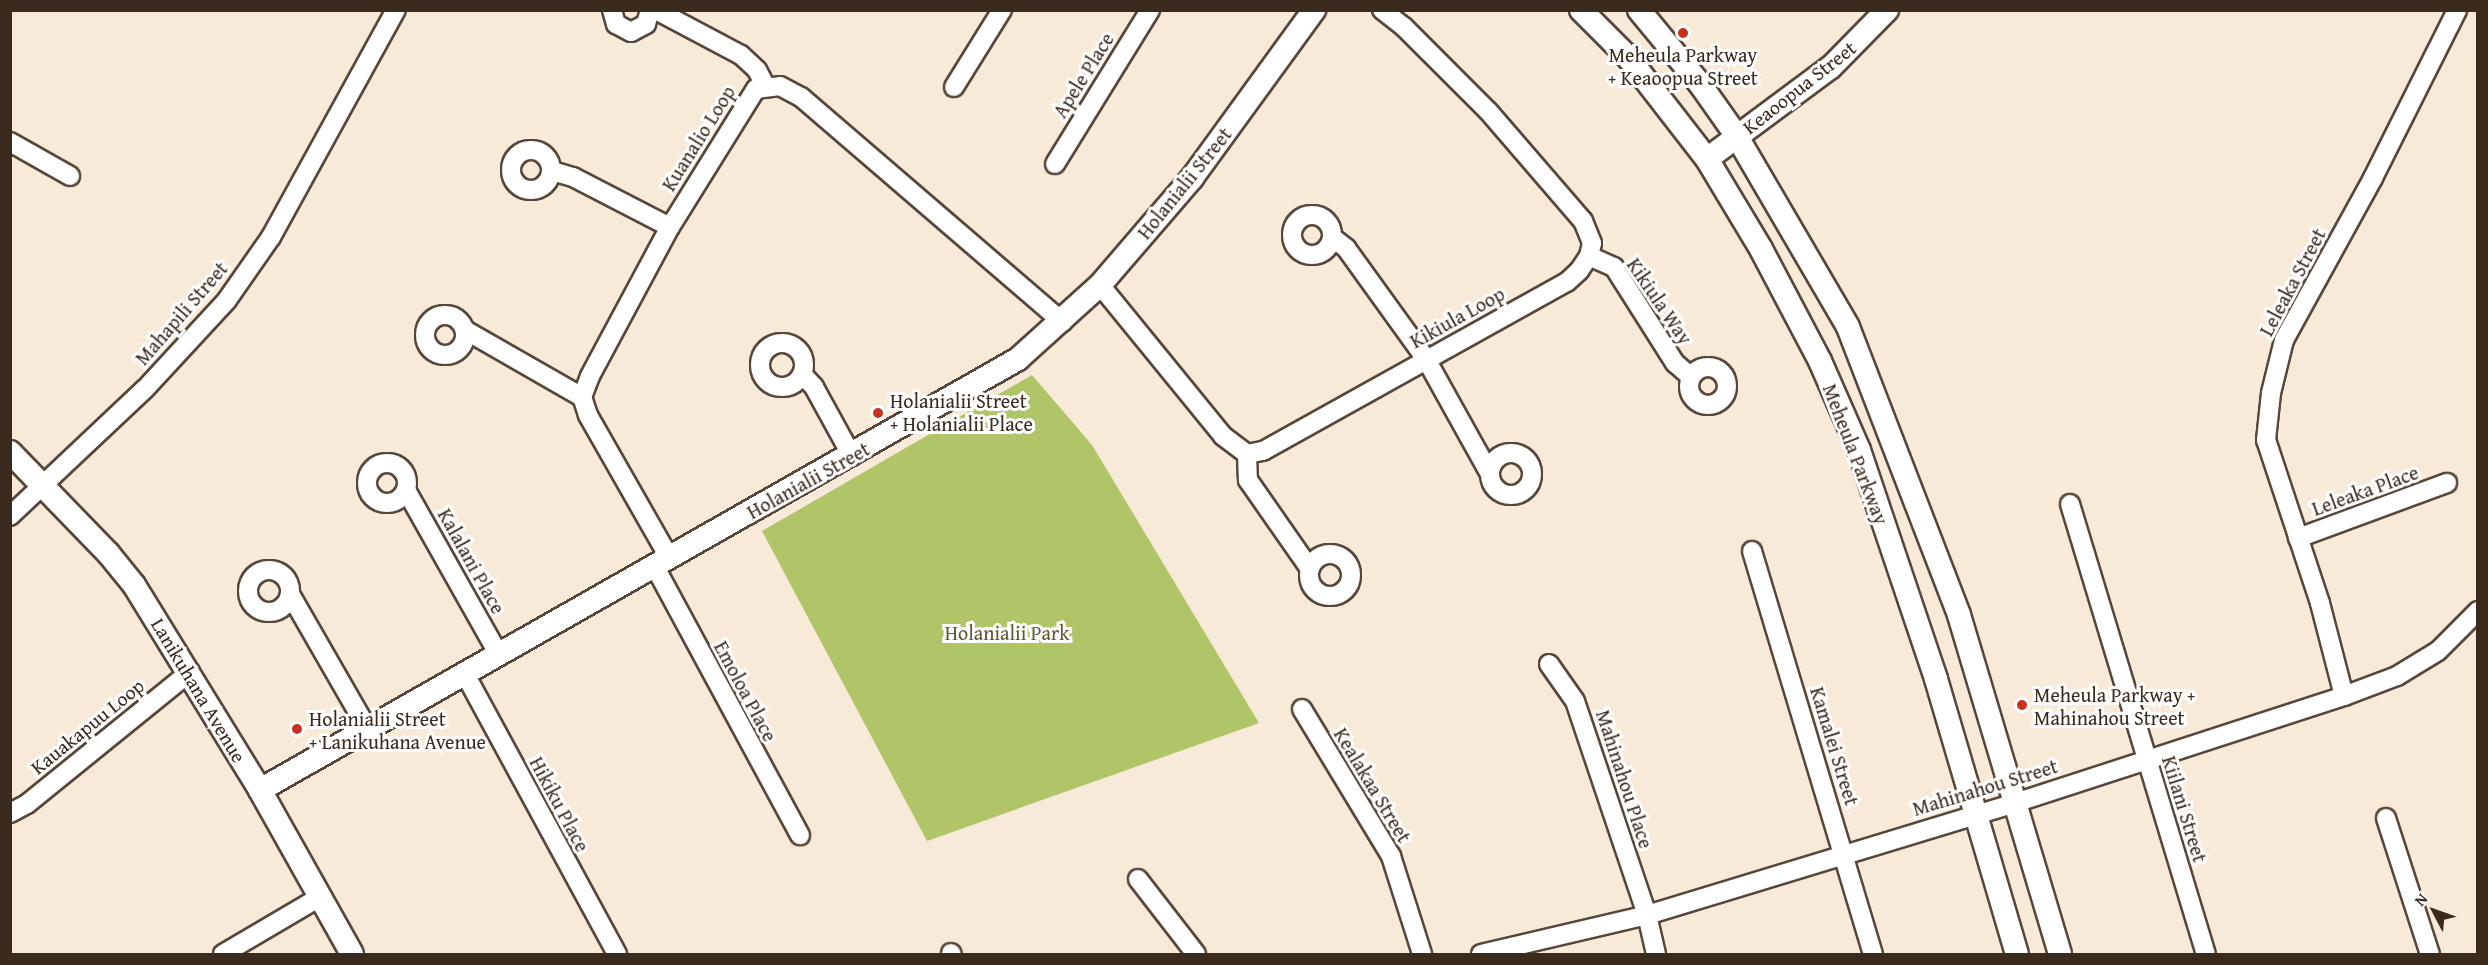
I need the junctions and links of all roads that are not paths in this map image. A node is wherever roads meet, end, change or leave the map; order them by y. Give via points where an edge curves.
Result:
1 (396, 10) edge
2 (612, 10) edge
3 (650, 10) edge
4 (656, 10) edge
5 (1002, 10) edge
6 (1150, 10) edge
7 (1314, 10) edge
8 (1382, 10) edge
9 (1581, 10) edge
10 (1639, 10) edge
11 (1887, 10) edge
12 (2457, 10) edge
13 (765, 85) junction
14 (954, 87) dead end
15 (1736, 135) junction
16 (10, 142) edge
17 (1707, 159) junction
18 (1055, 164) dead end
19 (552, 171) dead end
20 (70, 176) dead end
21 (670, 227) junction
22 (1332, 237) dead end
23 (1589, 256) junction
24 (1100, 285) junction
25 (1063, 322) junction
26 (465, 330) dead end
27 (1426, 359) junction
28 (802, 374) dead end
29 (1691, 377) dead end
30 (582, 397) junction
31 (10, 452) edge
32 (1247, 454) junction
33 (852, 456) junction
34 (1489, 472) dead end
35 (2447, 483) dead end
36 (42, 486) junction
37 (406, 490) dead end
38 (2070, 504) dead end
39 (10, 516) edge
40 (2298, 538) junction
41 (1752, 551) dead end
42 (662, 563) junction
43 (1310, 569) dead end
44 (290, 594) dead end
45 (2478, 611) edge
46 (499, 655) junction
47 (1549, 664) dead end
48 (190, 672) junction
49 (465, 674) junction
50 (2344, 696) junction
51 (1302, 709) dead end
52 (367, 728) junction
53 (2147, 759) junction
54 (260, 790) junction
55 (2015, 803) junction
56 (10, 813) edge
57 (1975, 815) junction
58 (2386, 818) dead end
59 (800, 835) dead end
60 (1844, 853) junction
61 (1138, 879) dead end
62 (318, 898) junction
63 (1647, 915) junction
64 (223, 954) edge
65 (352, 954) edge
66 (617, 954) edge
67 (1196, 954) edge
68 (1422, 954) edge
69 (1480, 954) edge
70 (1656, 954) edge
71 (1873, 954) edge
72 (2017, 954) edge
73 (2060, 954) edge
74 (2206, 954) edge
75 (2430, 954) edge

1 - 36 street, Mahapili Street via 271,237 227,300 145,389
2 - 3 street via 616,24 631,32 646,24
4 - 13 street via 741,55 757,70
5 - 14 street
6 - 18 street, Apele Place
7 - 24 street, Holanialii Street via 1192,178
8 - 23 street via 1404,27 1530,157 1583,221 1592,243
9 - 17 street, Meheula Parkway via 1627,56
10 - 15 street, Meheula Parkway
11 - 15 street, Keaoopua Street via 1831,67
12 - 40 street, Leleaka Street via 2373,178 2284,340 2271,393 2266,440
13 - 21 street, Kuanalio Loop via 747,99
13 - 25 street, Kuanalio Loop via 780,86 801,97
15 - 17 street, Keaoopua Street
15 - 55 street, Meheula Parkway via 1848,327 1959,615
16 - 20 street
17 - 57 street, Meheula Parkway via 1761,249 1820,361 1859,450 1936,679
19 - 21 street via 573,177
21 - 30 street, Kuanalio Loop
22 - 27 street via 1346,248
23 - 27 street, Kikiula Loop via 1567,282
23 - 29 street, Kikiula Way via 1614,267 1675,363
24 - 25 street, Holanialii Street
24 - 32 street via 1223,436
25 - 33 street, Holanialii Street via 1018,358
26 - 30 street
27 - 32 street, Kikiula Loop via 1263,451
27 - 34 street
28 - 33 street via 814,387
30 - 42 street
31 - 36 street, Lanikuhana Avenue
32 - 43 street via 1248,480
33 - 42 street, Holanialii Street
35 - 40 street, Leleaka Place
36 - 39 street, Mahapili Street
36 - 48 street, Lanikuhana Avenue via 121,569
37 - 46 street, Kalalani Place
38 - 53 street, Kiilani Street
40 - 50 street, Leleaka Street
41 - 60 street, Kamalei Street
42 - 46 street, Holanialii Street
42 - 59 street, Emoloa Place
44 - 52 street
45 - 50 street, Mahinahou Street via 2438,651 2397,676
46 - 49 street, Holanialii Street
47 - 63 street, Mahinahou Place via 1575,701
48 - 54 street, Lanikuhana Avenue
48 - 56 street, Kauakapuu Loop via 27,804
49 - 52 street, Holanialii Street
49 - 66 street, Hikiku Place
50 - 53 street, Mahinahou Street
51 - 68 street, Kealakaa Street via 1391,856
52 - 54 street, Holanialii Street
53 - 55 street, Mahinahou Street
53 - 74 street, Kiilani Street
54 - 62 street, Lanikuhana Avenue
55 - 57 street, Mahinahou Street
55 - 73 street, Meheula Parkway
57 - 60 street, Mahinahou Street
57 - 72 street, Meheula Parkway
58 - 75 street
60 - 63 street, Mahinahou Street
60 - 71 street, Kamalei Street
61 - 67 street
62 - 64 street
62 - 65 street, Lanikuhana Avenue
63 - 69 street, Mahinahou Street
63 - 70 street, Mahinahou Place

